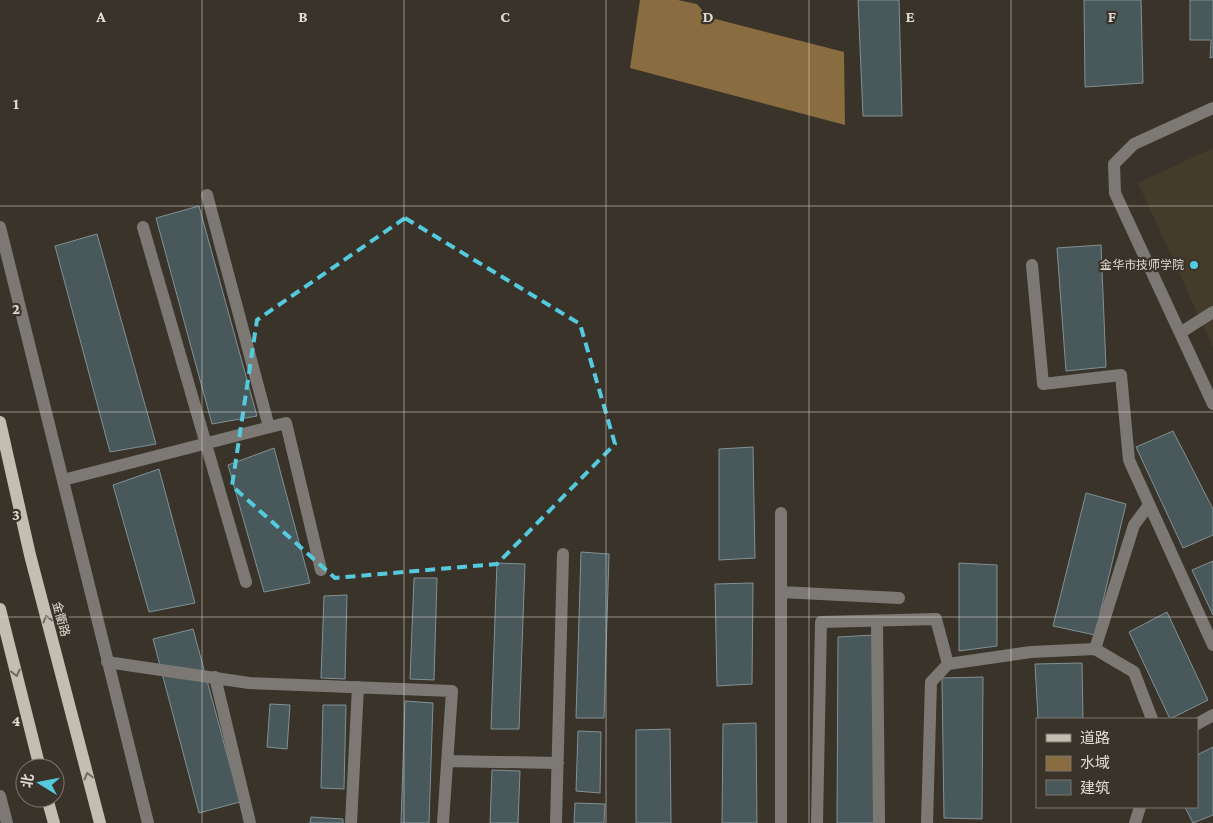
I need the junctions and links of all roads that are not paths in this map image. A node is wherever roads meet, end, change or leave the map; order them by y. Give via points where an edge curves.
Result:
1 (1213, 108) edge
2 (207, 195) dead end
3 (0, 227) edge
4 (143, 227) dead end
5 (1032, 265) dead end
6 (1213, 312) edge
7 (1180, 333) junction
8 (1213, 404) edge
9 (0, 422) edge
10 (269, 427) junction
11 (206, 444) junction
12 (63, 480) junction
13 (1149, 505) junction
14 (781, 513) dead end
15 (564, 554) dead end
16 (321, 570) dead end
17 (246, 582) dead end
18 (781, 592) junction
19 (899, 598) dead end
20 (0, 609) edge
21 (877, 621) junction
22 (1213, 645) edge
23 (1095, 649) junction
24 (108, 662) junction
25 (948, 664) junction
26 (215, 678) junction
27 (358, 687) junction
28 (1213, 715) edge
29 (1152, 718) edge
30 (1198, 723) edge
31 (37, 758) edge
32 (447, 761) junction
33 (558, 762) junction
34 (0, 796) edge
35 (50, 808) edge
36 (1140, 808) edge
37 (7, 823) edge
38 (54, 823) edge
39 (100, 823) edge
40 (148, 823) edge
41 (250, 823) edge
42 (351, 823) edge
43 (443, 823) edge
44 (556, 823) edge
45 (781, 823) edge
46 (817, 823) edge
47 (879, 823) edge
48 (927, 823) edge
49 (1135, 823) edge

1 - 7 street via 1134,144 1114,164 1115,193
2 - 10 street
3 - 12 street
4 - 11 street
5 - 13 street via 1043,384 1121,375 1129,460
6 - 7 street
7 - 8 street
39 -> 9 main road, 金衢路 via 30,555
10 - 11 street
10 - 16 street via 286,423
11 - 12 street
11 - 17 street
12 - 24 street
13 - 22 street
13 - 23 street via 1134,526
14 - 18 street
15 - 33 street
18 - 19 street
18 - 45 street
20 -> 31 main road
21 - 25 street via 936,619
21 - 46 street via 821,622
21 - 47 street
23 - 25 street via 1031,652
23 - 29 street via 1134,672
24 - 26 street
24 - 40 street
25 - 48 street via 931,682
26 - 27 street via 249,683
26 - 41 street
27 - 32 street via 452,691
27 - 42 street
28 - 30 street
32 - 33 street
32 - 43 street
33 - 44 street
34 - 37 street
35 - 38 main road
36 - 49 street

